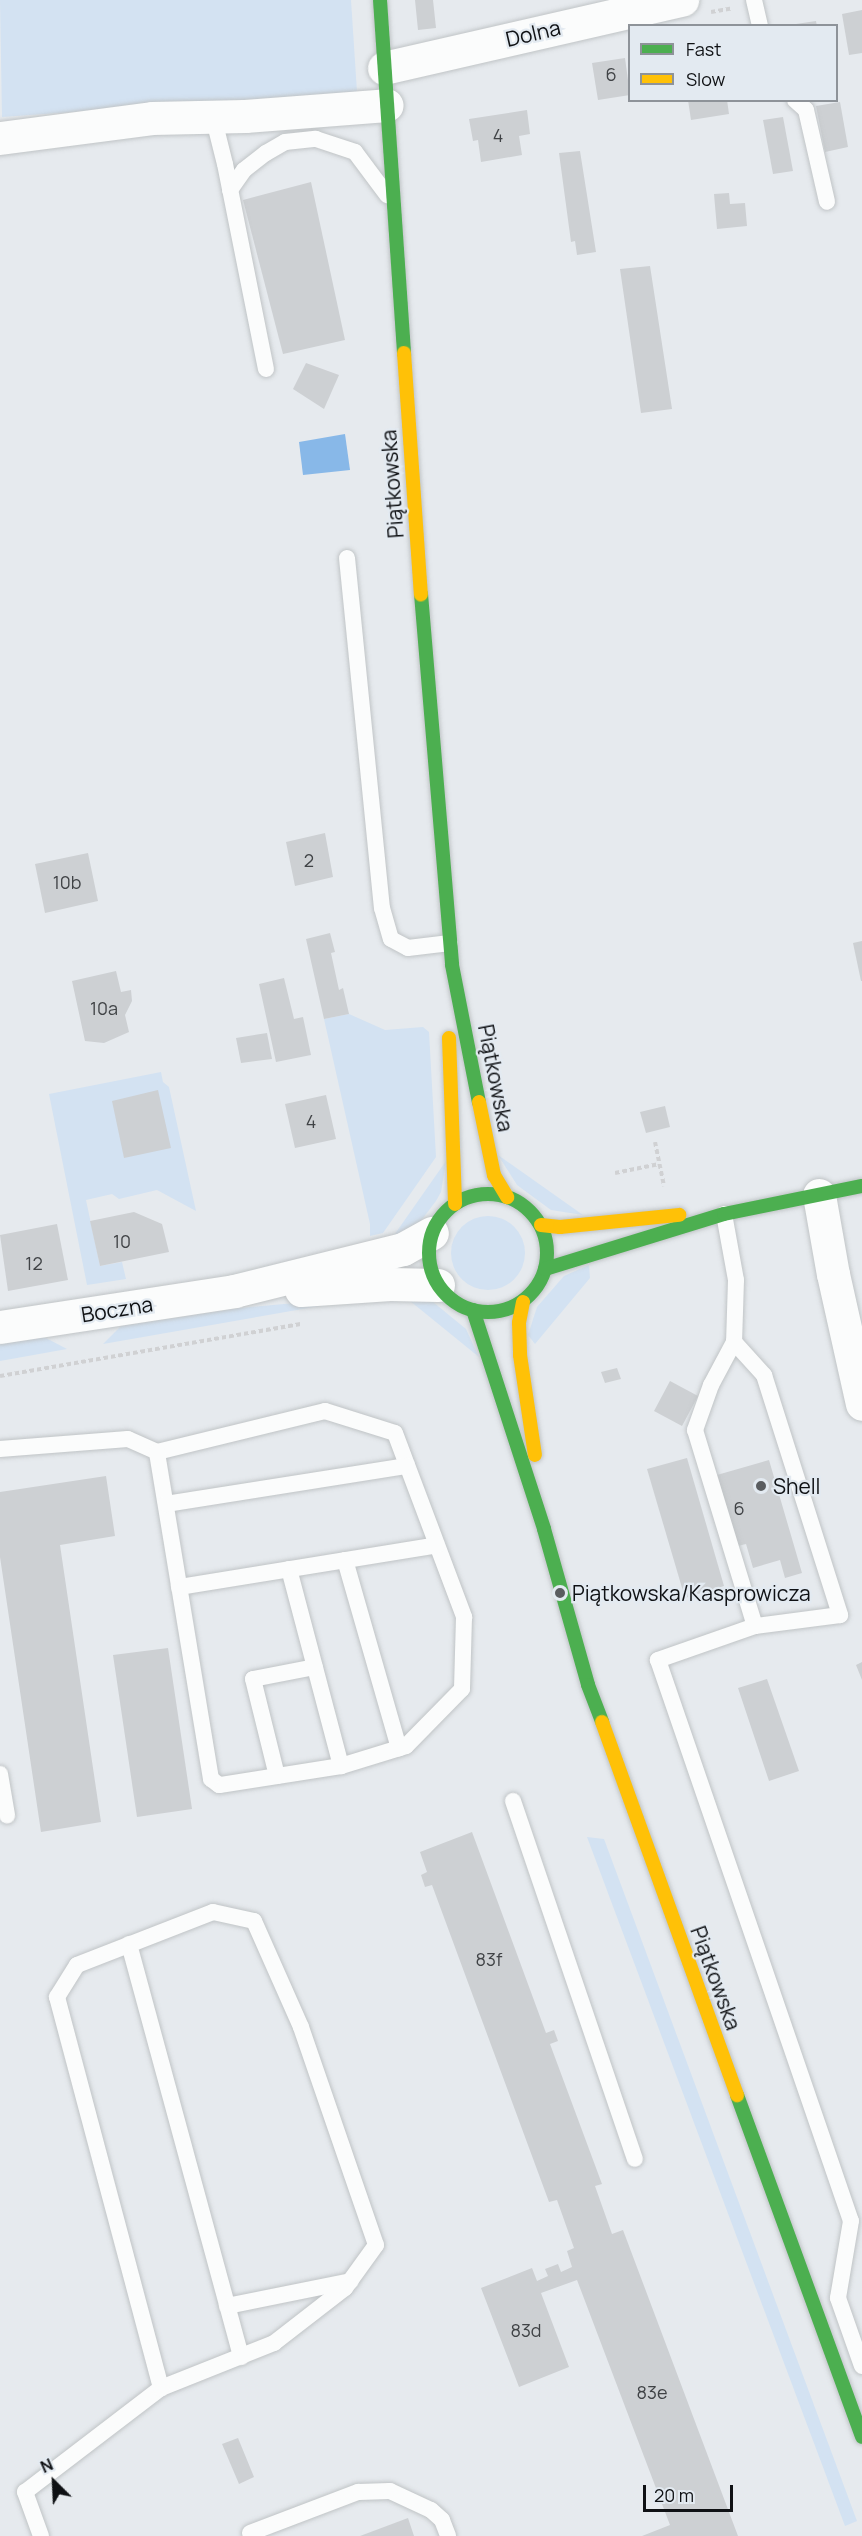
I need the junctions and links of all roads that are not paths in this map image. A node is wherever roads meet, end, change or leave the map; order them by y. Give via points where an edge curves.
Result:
1 (380, 0) edge
2 (682, 0) edge
3 (754, 0) edge
4 (760, 24) edge
5 (384, 68) junction
6 (797, 102) edge
7 (213, 116) junction
8 (388, 119) junction
9 (0, 138) edge
10 (355, 152) junction
11 (230, 190) junction
12 (827, 202) dead end
13 (393, 205) junction
14 (266, 369) dead end
15 (347, 558) dead end
16 (450, 943) junction
17 (452, 965) junction
18 (862, 1186) edge
19 (819, 1195) junction
20 (507, 1197) junction
21 (455, 1204) junction
22 (724, 1214) junction
23 (541, 1225) junction
24 (432, 1233) junction
25 (546, 1269) junction
26 (438, 1285) junction
27 (234, 1292) junction
28 (523, 1302) junction
29 (473, 1310) junction
30 (0, 1327) edge
31 (734, 1342) junction
32 (862, 1404) edge
33 (0, 1449) edge
34 (157, 1452) junction
35 (407, 1466) junction
36 (166, 1504) junction
37 (543, 1529) junction
38 (437, 1545) junction
39 (345, 1560) junction
40 (289, 1569) junction
41 (179, 1587) junction
42 (755, 1626) junction
43 (315, 1667) junction
44 (399, 1748) junction
45 (340, 1766) junction
46 (0, 1774) edge
47 (277, 1776) junction
48 (513, 1802) dead end
49 (7, 1815) dead end
50 (129, 1944) junction
51 (635, 2159) dead end
52 (351, 2281) junction
53 (227, 2306) junction
54 (241, 2356) junction
55 (862, 2366) edge
56 (161, 2388) junction
57 (862, 2437) edge
58 (250, 2533) dead end
59 (41, 2536) edge
60 (448, 2536) edge

1 - 5 main road, Piątkowska
2 - 5 street, Dolna
3 - 4 lane
5 - 8 main road, Piątkowska
6 - 12 lane via 806,110
7 - 8 street
7 - 9 street via 152,118
7 - 11 lane
8 - 10 lane
8 - 13 main road, Piątkowska
10 - 11 lane via 316,139 285,142 244,170
10 - 13 lane
11 - 14 lane
13 - 16 main road, Piątkowska
15 - 16 lane via 382,908 391,939 408,948
16 - 17 main road, Piątkowska
17 - 20 main road, Piątkowska via 489,1154 494,1175
17 - 21 main road, Piątkowska via 449,1037
18 - 19 main road
19 - 22 main road
19 - 32 street
20 - 21 main road via 480,1195
20 - 23 main road via 520,1203
21 - 24 main road via 441,1216
22 - 23 main road via 560,1227
22 - 25 main road
22 - 31 lane via 736,1280
23 - 25 main road via 548,1246
24 - 26 main road via 429,1251
24 - 27 street, Boczna via 403,1249
25 - 28 main road
26 - 27 street, Boczna
26 - 29 main road via 459,1305
27 - 30 street, Boczna
28 - 29 main road via 490,1312
28 - 37 main road, Piątkowska via 520,1355
29 - 37 main road, Piątkowska
31 - 42 lane via 711,1385 695,1430
31 - 42 lane via 764,1375 840,1615
33 - 34 lane via 128,1439
34 - 35 lane via 325,1411 395,1433
34 - 36 lane
35 - 36 lane
35 - 38 lane
36 - 41 lane
37 - 57 main road, Piątkowska via 615,1765
38 - 39 lane
38 - 44 lane via 464,1617 462,1689 406,1746
39 - 40 lane
39 - 44 lane
40 - 41 lane
40 - 43 lane
41 - 47 lane via 211,1779 219,1785
42 - 55 lane via 658,1660 851,2221 838,2298
43 - 45 lane
43 - 47 lane via 253,1679
44 - 45 lane
45 - 47 lane
46 - 49 lane
48 - 51 lane
50 - 52 lane via 213,1912 254,1921 301,2027 376,2245
50 - 53 lane
50 - 56 lane via 77,1965 57,1997
52 - 53 lane
52 - 54 lane via 274,2343
53 - 54 lane
54 - 56 lane
56 - 59 lane via 25,2492
58 - 60 lane via 358,2492 390,2492 431,2510 442,2520

